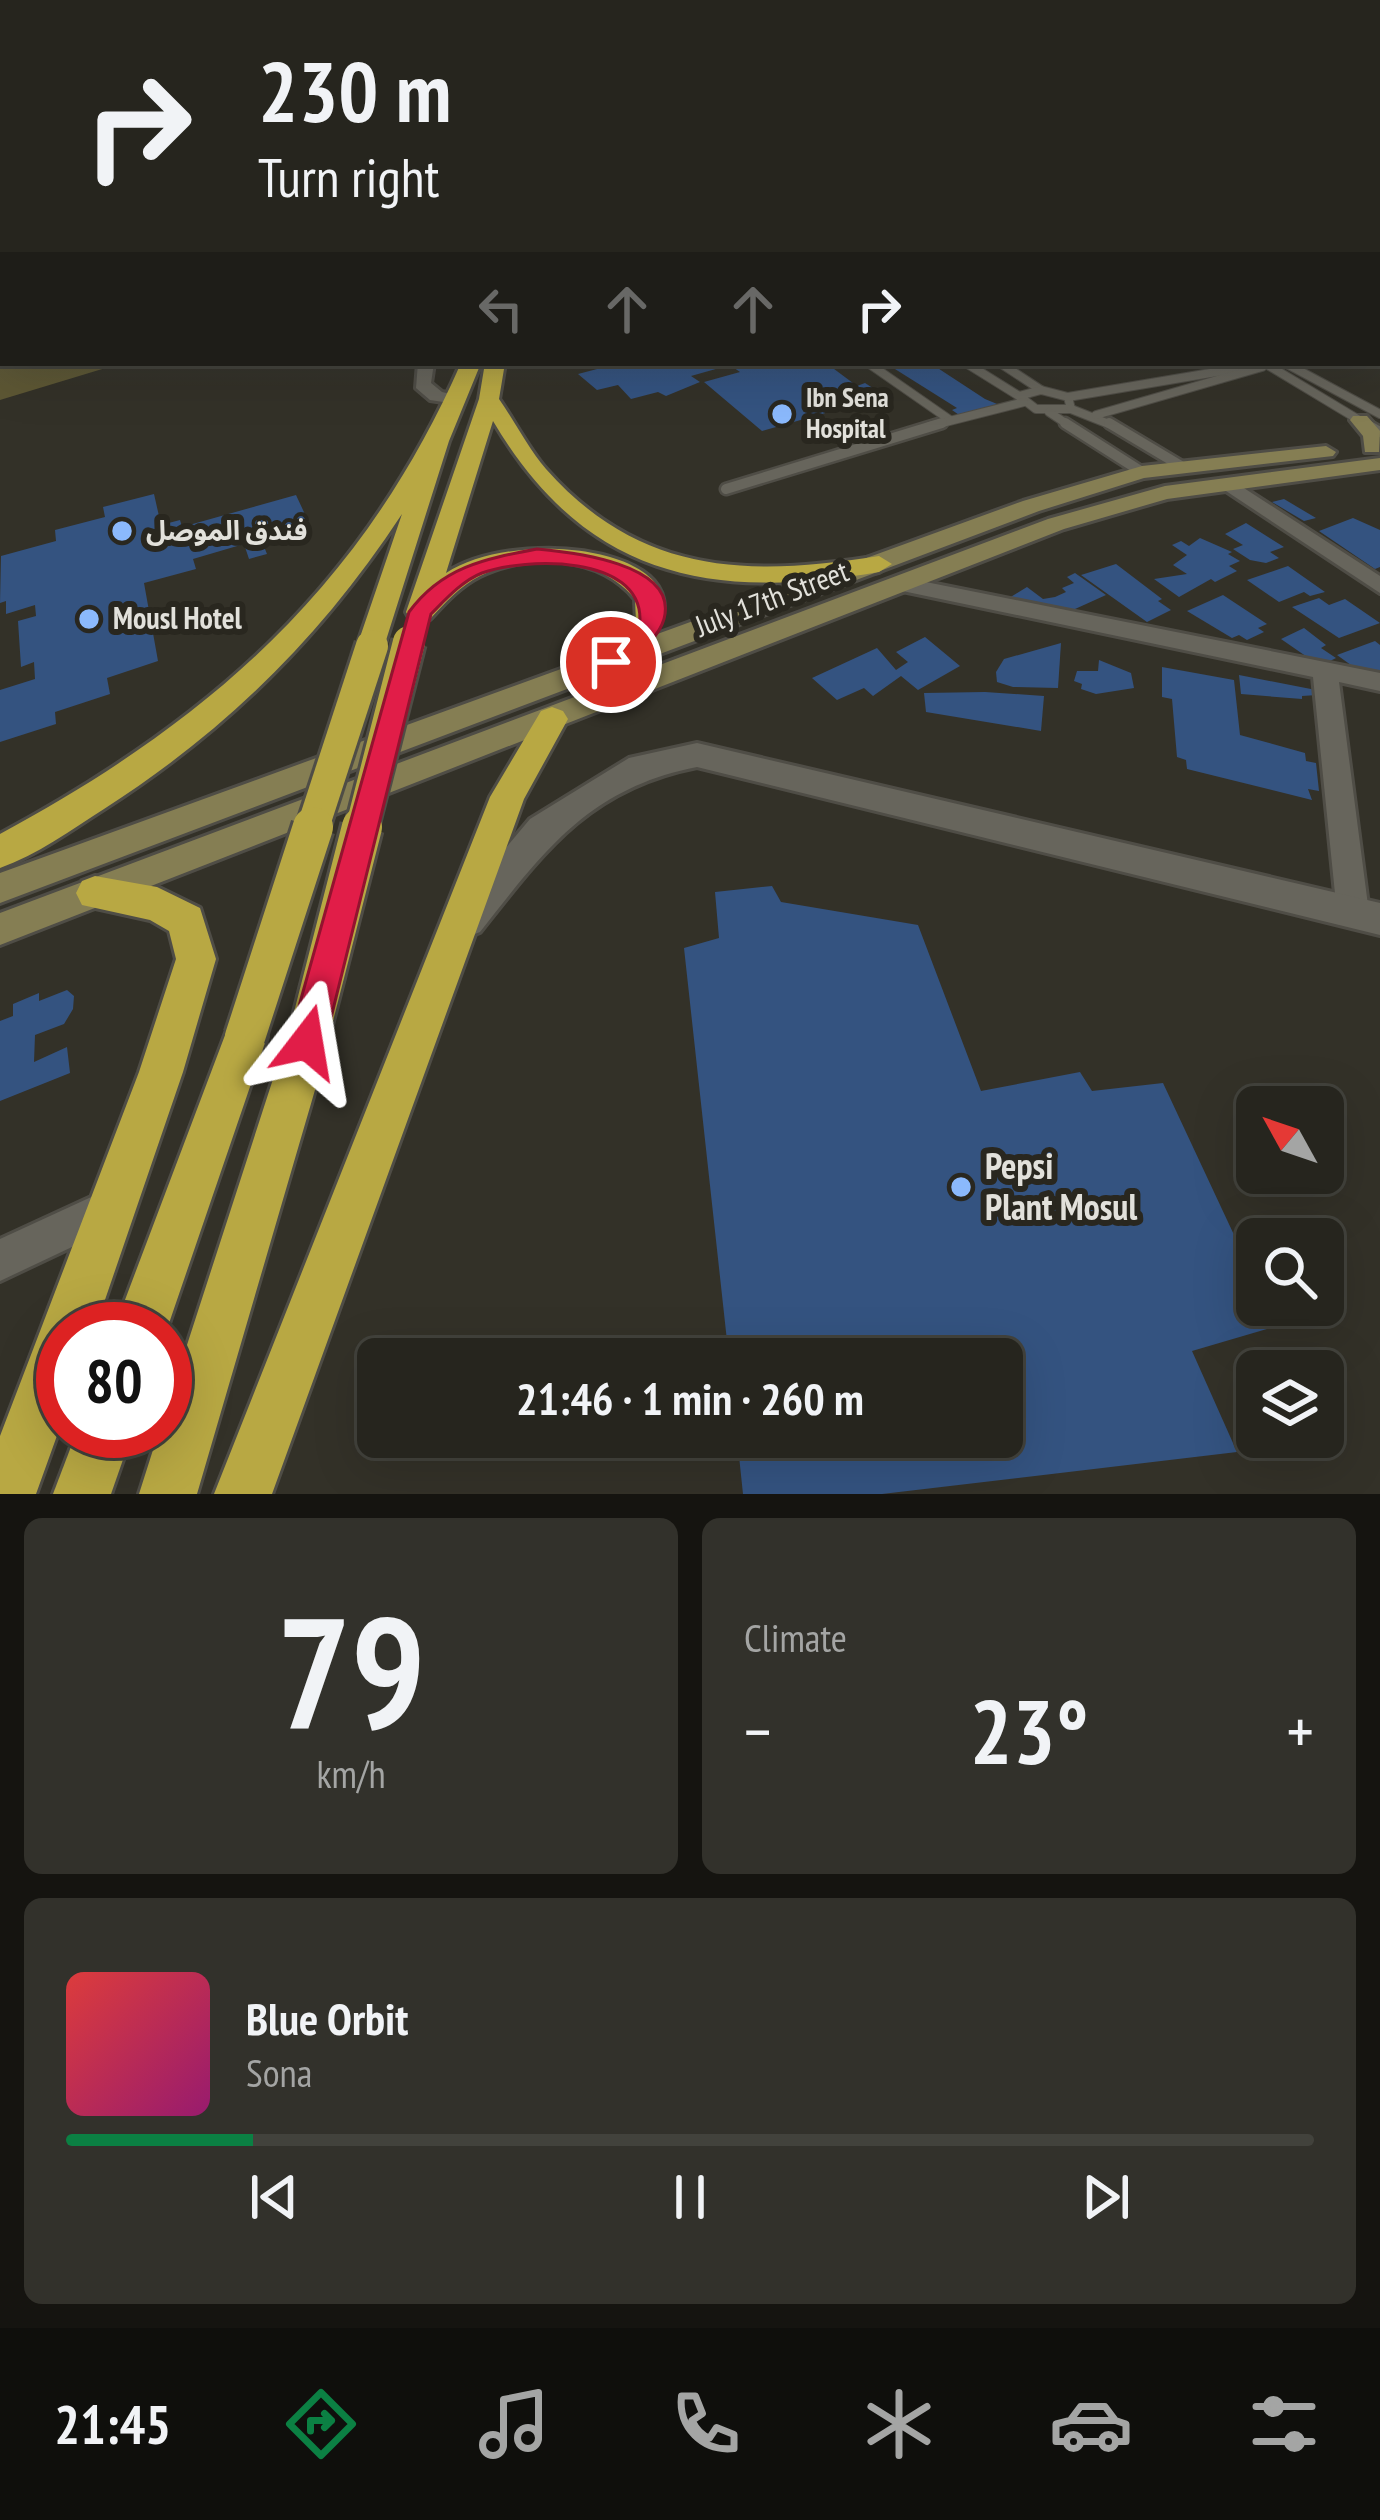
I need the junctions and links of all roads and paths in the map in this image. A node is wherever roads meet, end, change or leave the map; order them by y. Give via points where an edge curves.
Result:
1 (425, 366) edge
2 (470, 366) edge
3 (494, 366) edge
4 (872, 366) edge
5 (971, 366) edge
6 (1004, 366) edge
7 (1249, 366) edge
8 (1263, 366) edge
9 (1274, 366) edge
10 (1290, 366) edge
11 (1181, 377) junction
12 (1198, 387) junction
13 (1040, 390) junction
14 (489, 399) junction
15 (1022, 399) junction
16 (457, 401) junction
17 (1070, 403) junction
18 (1049, 412) junction
19 (1096, 415) junction
20 (1370, 417) edge
21 (950, 420) junction
22 (438, 441) junction
23 (1378, 448) edge
24 (1181, 466) junction
25 (1142, 472) junction
26 (1230, 485) junction
27 (726, 489) dead end
28 (1031, 506) junction
29 (1056, 524) junction
30 (879, 564) junction
31 (901, 584) junction
32 (1380, 586) edge
33 (415, 627) junction
34 (611, 662) junction
35 (1325, 671) junction
36 (1380, 682) edge
37 (552, 719) junction
38 (0, 851) edge
39 (0, 888) edge
40 (95, 893) junction
41 (1367, 916) edge
42 (0, 928) edge
43 (449, 944) junction
44 (112, 1207) junction
45 (0, 1260) edge
46 (78, 1302) edge
47 (151, 1302) edge
48 (36, 1417) edge
49 (95, 1458) edge
50 (8, 1494) edge
51 (82, 1494) edge
52 (169, 1494) edge
53 (243, 1494) edge

1 - 16 street via 422,385
2 - 16 highway
3 - 14 highway
4 - 21 lane
5 - 15 lane
6 - 13 lane
7 - 11 lane
8 - 12 lane
9 - 20 lane
10 - 20 lane
11 - 12 lane
11 - 17 lane
12 - 19 lane
13 - 15 lane
13 - 17 lane
14 - 30 highway via 539,475 608,536 667,562 778,580
14 - 33 highway
15 - 18 lane
15 - 21 lane
16 - 22 highway
17 - 18 lane
17 - 19 lane
18 - 25 lane
19 - 24 lane
20 - 23 main road
21 - 27 lane
22 - 38 highway via 341,582 268,665 124,778
22 - 47 highway, bridge
23 - 24 main road, July 17th Street
23 - 26 main road, July 17th Street
24 - 25 main road, July 17th Street
25 - 28 main road, July 17th Street
26 - 29 main road, July 17th Street via 1165,493
26 - 32 street
28 - 29 main road
28 - 30 main road, July 17th Street
29 - 31 main road, July 17th Street
30 - 34 main road, July 17th Street
31 - 35 street
31 - 37 main road, July 17th Street
33 - 34 highway via 448,584 474,568 537,555 600,563 638,583 652,602 640,637
33 - 52 highway, bridge via 307,1042
34 - 39 main road, July 17th Street
35 - 36 street
35 - 41 street
37 - 40 main road, July 17th Street
37 - 43 highway via 507,797
40 - 42 main road, July 17th Street
40 - 44 highway via 157,904 186,920 196,959
41 - 43 street via 697,755 640,766 542,829
43 - 53 highway
44 - 45 street
44 - 46 highway
48 - 50 highway
49 - 51 highway

